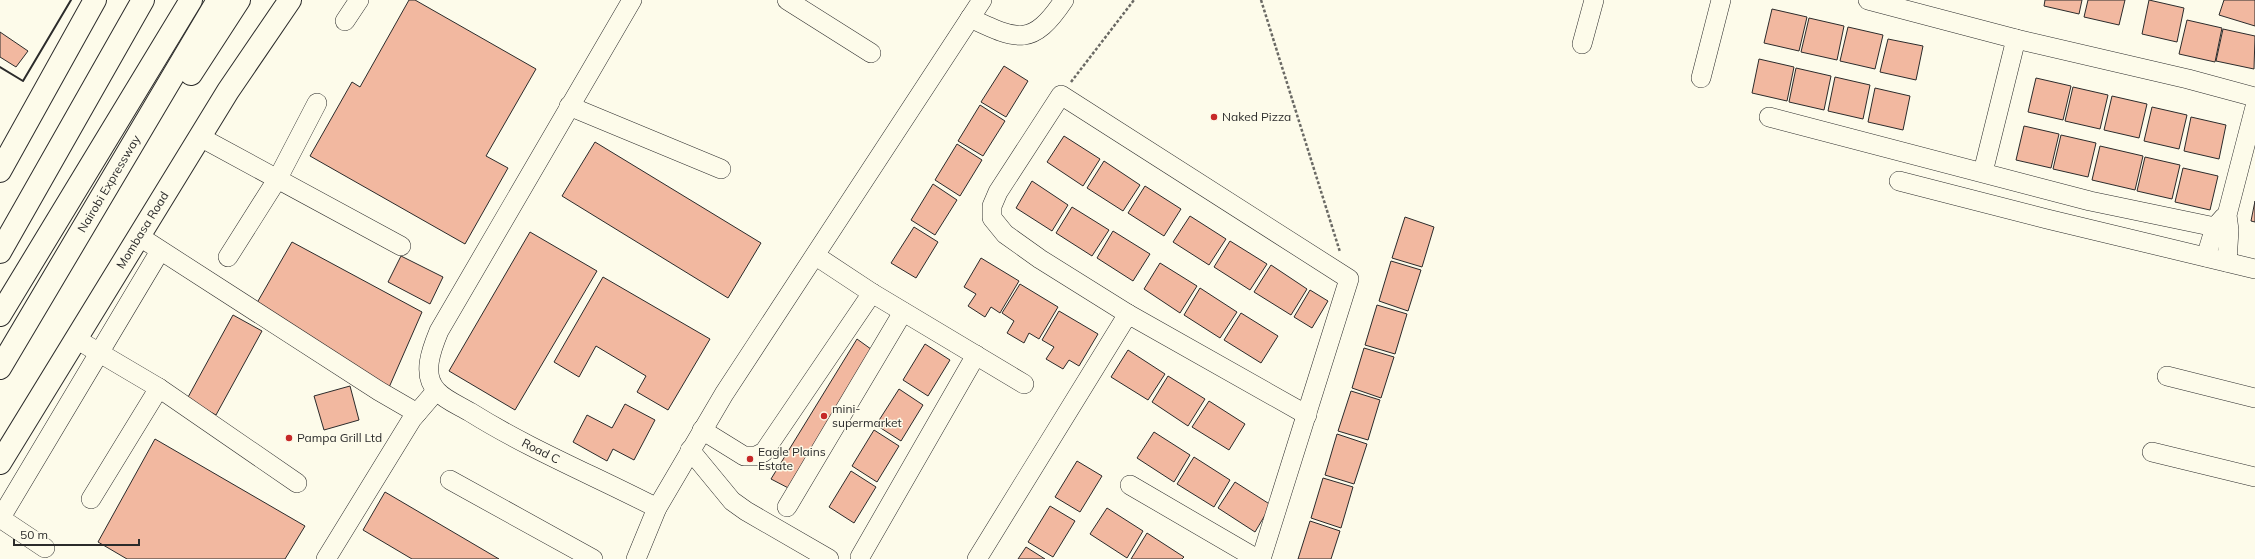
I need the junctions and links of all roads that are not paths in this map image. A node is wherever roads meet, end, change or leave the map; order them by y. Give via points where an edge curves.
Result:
1 (95, 0) edge
2 (143, 0) edge
3 (192, 0) edge
4 (218, 0) edge
5 (239, 0) edge
6 (290, 0) edge
7 (359, 0) edge
8 (632, 0) edge
9 (787, 0) edge
10 (982, 0) edge
11 (1064, 0) edge
12 (1594, 0) edge
13 (1721, 0) edge
14 (1868, 0) edge
15 (970, 18) junction
16 (345, 21) dead end
17 (2016, 39) junction
18 (1582, 44) dead end
19 (871, 52) dead end
20 (1701, 78) dead end
21 (2255, 97) edge
22 (317, 103) dead end
23 (569, 106) junction
24 (2255, 107) edge
25 (1769, 117) dead end
26 (200, 137) junction
27 (721, 170) dead end
28 (0, 171) edge
29 (1983, 172) junction
30 (278, 178) junction
31 (1899, 181) dead end
32 (2221, 221) junction
33 (140, 237) junction
34 (401, 246) dead end
35 (160, 251) junction
36 (0, 252) edge
37 (816, 256) junction
38 (228, 257) dead end
39 (2206, 257) junction
40 (2227, 262) junction
41 (2255, 269) edge
42 (872, 293) junction
43 (39, 305) junction
44 (903, 312) junction
45 (1128, 314) junction
46 (0, 315) edge
47 (76, 339) junction
48 (98, 352) junction
49 (976, 355) junction
50 (0, 368) edge
51 (2168, 376) dead end
52 (1024, 384) dead end
53 (159, 388) junction
54 (436, 391) junction
55 (2255, 398) edge
56 (417, 413) junction
57 (1307, 415) junction
58 (702, 430) junction
59 (690, 450) junction
60 (2152, 452) dead end
61 (0, 463) edge
62 (2255, 477) edge
63 (450, 480) dead end
64 (297, 483) dead end
65 (1130, 485) dead end
66 (91, 499) dead end
67 (787, 507) dead end
68 (657, 508) junction
69 (0, 519) edge
70 (45, 548) dead end
71 (860, 557) dead end
72 (326, 559) edge
73 (593, 559) edge
74 (636, 559) edge
75 (830, 559) edge
76 (977, 559) edge
77 (1257, 559) edge
78 (1261, 559) edge

1 - 28 highway
2 - 36 highway
3 - 46 highway, Nairobi Expressway
4 - 43 highway, Nairobi Expressway
5 - 43 highway
6 - 26 highway, Mombasa Road
7 - 16 street
8 - 23 street
9 - 19 street
10 - 15 street
11 - 15 street via 1043,26 1024,36 1005,34
12 - 18 street
13 - 20 street
14 - 17 street
15 - 37 street
17 - 21 street
17 - 29 street
22 - 30 street
23 - 27 street
23 - 54 street via 438,331 429,361 430,376
24 - 32 street
25 - 29 street
26 - 30 street
26 - 33 highway, Mombasa Road
29 - 32 street via 2090,201
30 - 34 street
30 - 38 street
31 - 39 street
32 - 39 street
32 - 40 street via 2229,223
33 - 35 street
33 - 47 highway, Mombasa Road
35 - 48 street
35 - 56 street via 378,391
37 - 42 street
37 - 58 street
39 - 40 street
40 - 41 street
42 - 44 street
42 - 58 street via 764,452 756,456 744,456
43 - 50 highway, Nairobi Expressway
44 - 49 street
44 - 67 street
45 - 57 street
45 - 57 street via 1040,259 1005,234 992,218 992,206 998,192 1061,95 1349,279
45 - 76 street
47 - 48 street
47 - 61 highway, Mombasa Road
48 - 53 street
48 - 69 street
49 - 52 street
49 - 71 street
51 - 55 street
53 - 64 street
53 - 66 street
54 - 56 street
54 - 68 street, Road C via 489,424
56 - 72 street
57 - 78 street
58 - 59 street
59 - 68 street
59 - 75 street via 732,501
60 - 62 street
63 - 73 street
65 - 77 street
68 - 74 street
69 - 70 street

